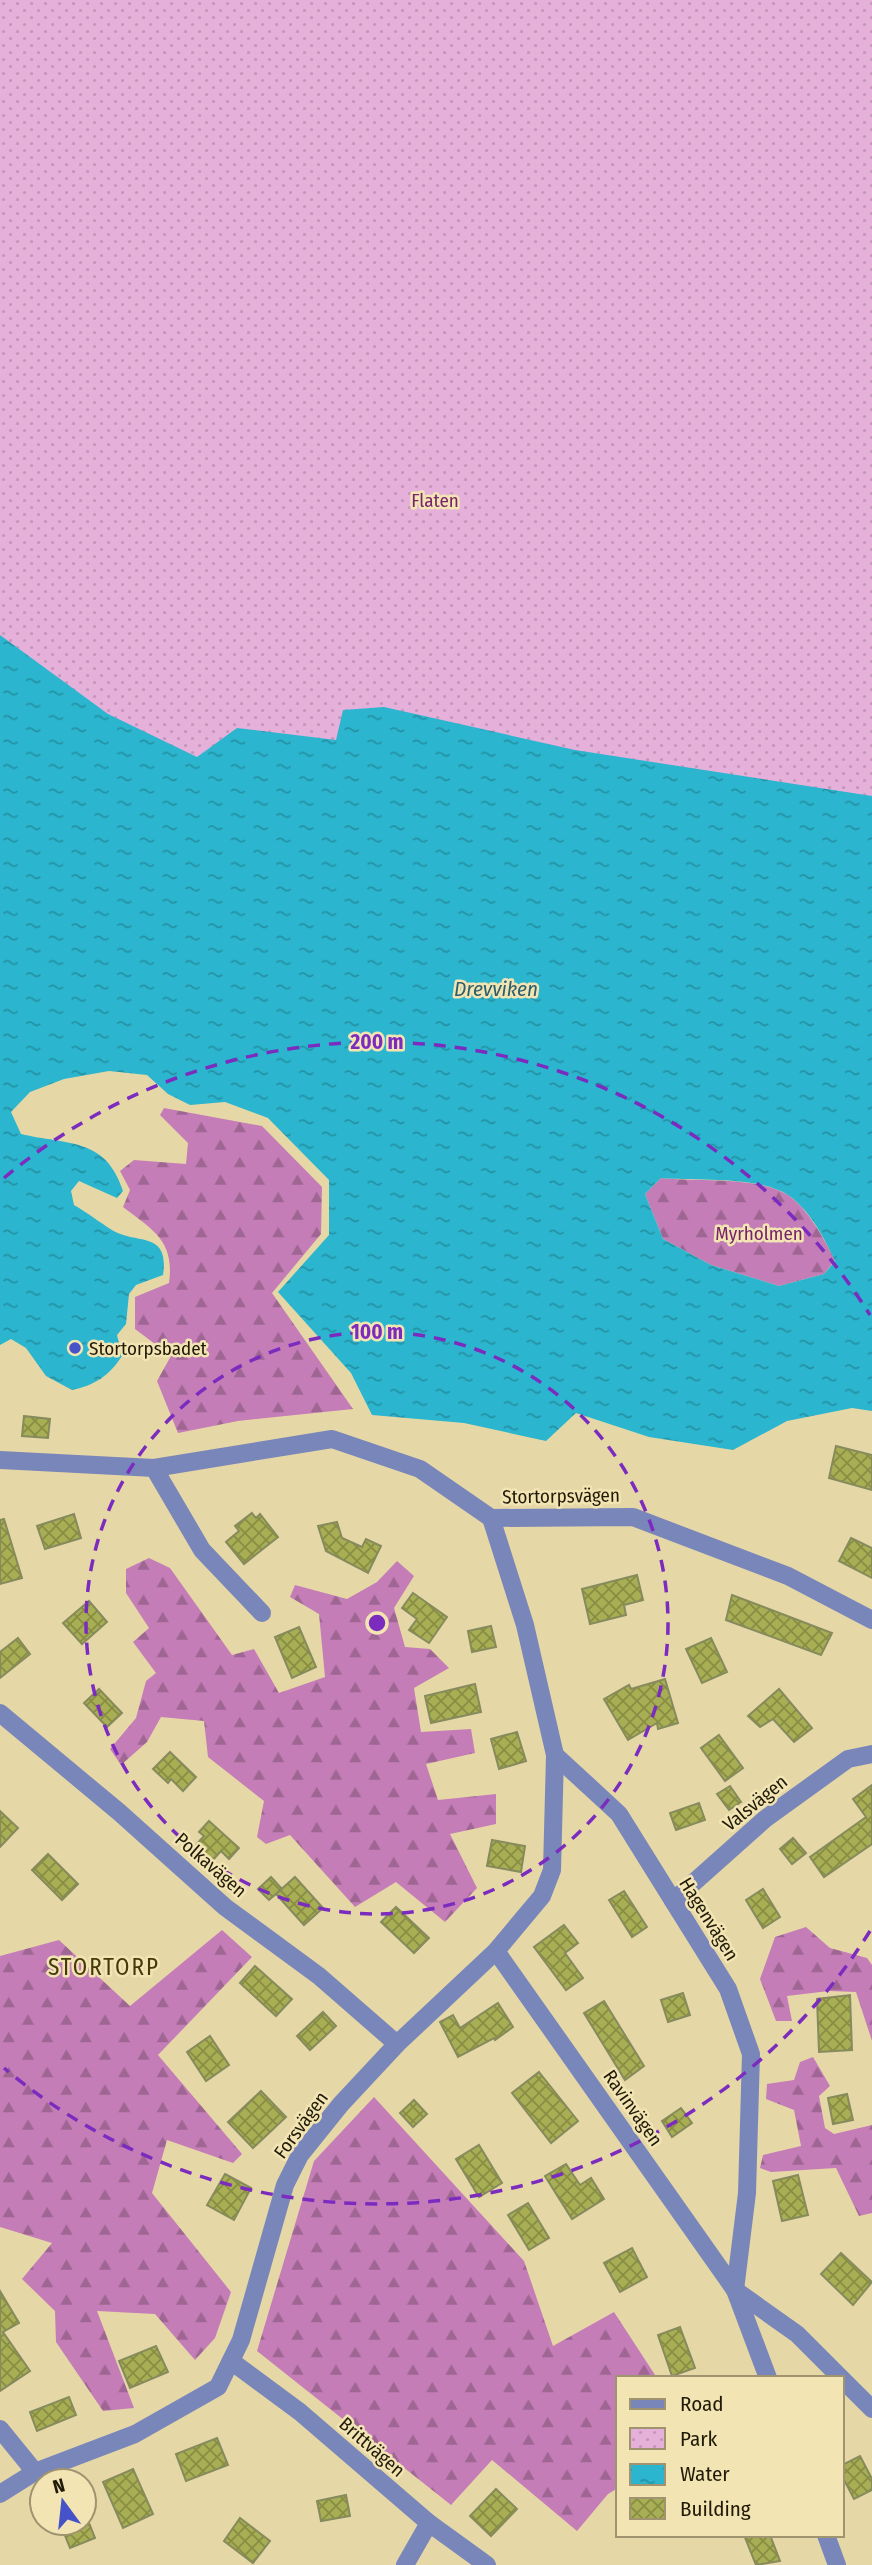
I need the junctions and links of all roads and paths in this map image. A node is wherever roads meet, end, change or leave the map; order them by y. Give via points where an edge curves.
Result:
1 (0, 1460) edge
2 (154, 1468) junction
3 (491, 1518) junction
4 (262, 1613) dead end
5 (872, 1620) edge
6 (0, 1713) edge
7 (555, 1755) junction
8 (872, 1755) edge
9 (673, 1901) junction
10 (496, 1951) junction
11 (397, 2044) junction
12 (735, 2290) junction
13 (231, 2361) junction
14 (767, 2376) edge
15 (840, 2376) edge
16 (844, 2380) edge
17 (872, 2409) edge
18 (0, 2429) edge
19 (31, 2467) edge
20 (47, 2467) edge
21 (28, 2476) edge
22 (0, 2494) edge
23 (429, 2523) junction
24 (827, 2537) edge
25 (405, 2565) edge
26 (486, 2565) edge
27 (837, 2565) edge

1 - 2 street, Stortorpsvägen
2 - 3 street, Stortorpsvägen via 332,1439 420,1469
2 - 4 street via 202,1550
3 - 5 street, Stortorpsvägen via 633,1517 788,1576
3 - 7 street via 525,1625
6 - 11 street, Polkavägen via 225,1907 319,1976
7 - 9 street, Hagenvägen via 620,1814
7 - 10 street, Forsvägen via 552,1870 542,1896
8 - 9 street, Valsvägen via 849,1759 765,1819
9 - 12 street, Hagenvägen via 728,1989 751,2054 747,2193
10 - 11 street, Forsvägen
10 - 12 street, Ravinvägen
11 - 13 street, Forsvägen via 300,2155 285,2185 266,2261
12 - 14 street, Hagenvägen
12 - 15 street via 797,2334
13 - 20 street, Forsvägen via 218,2387 147,2427
13 - 23 street, Brittvägen via 300,2412
16 - 17 street
18 - 19 street
21 - 22 street, Forsvägen
23 - 25 street
23 - 26 street, Brittvägen
24 - 27 street

